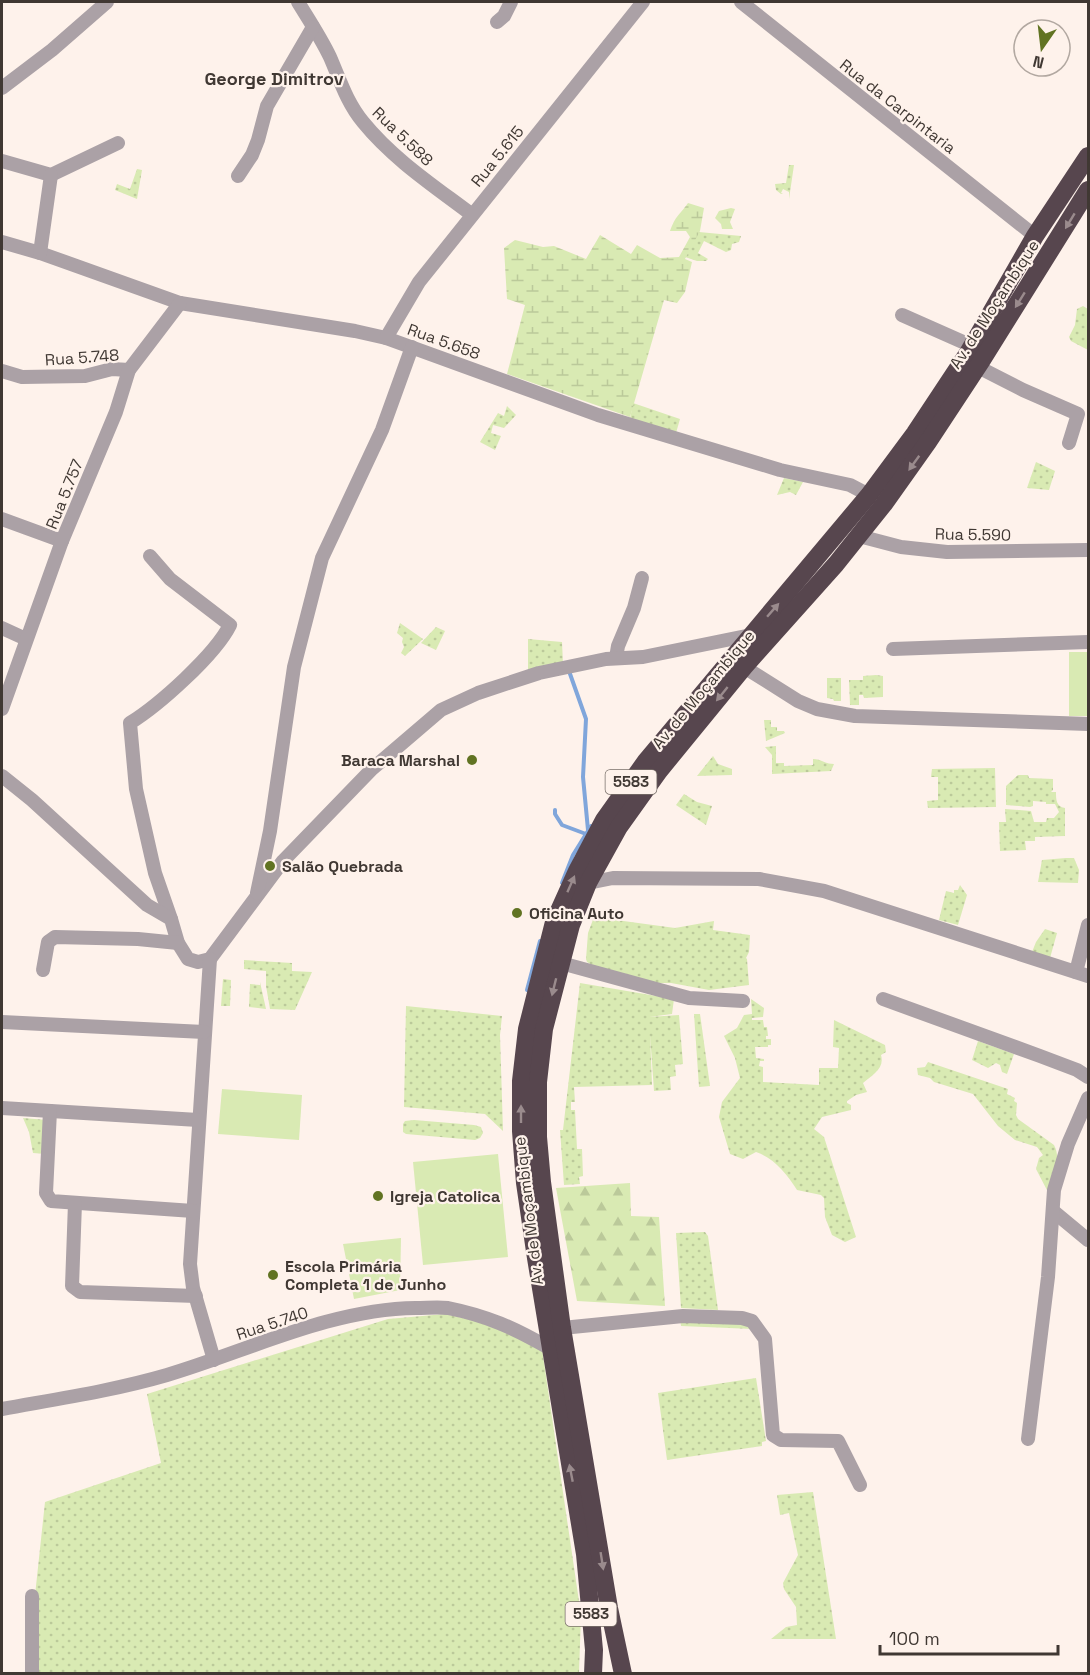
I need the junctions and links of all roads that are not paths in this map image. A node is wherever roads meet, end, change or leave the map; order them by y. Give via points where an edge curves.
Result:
1 (107, 2) edge
2 (298, 2) edge
3 (511, 2) edge
4 (643, 2) edge
5 (741, 2) edge
6 (497, 22) dead end
7 (313, 27) junction
8 (2, 88) edge
9 (118, 143) dead end
10 (1089, 156) edge
11 (2, 161) edge
12 (51, 175) junction
13 (238, 176) dead end
14 (1089, 190) edge
15 (471, 214) junction
16 (1035, 236) junction
17 (2, 242) edge
18 (40, 254) junction
19 (180, 303) junction
20 (902, 315) dead end
21 (386, 338) junction
22 (972, 346) junction
23 (412, 347) junction
24 (978, 367) junction
25 (129, 370) junction
26 (2, 371) edge
27 (1069, 443) dead end
28 (869, 495) junction
29 (2, 519) edge
30 (859, 536) junction
31 (62, 541) junction
32 (1089, 550) edge
33 (150, 556) dead end
34 (642, 578) dead end
35 (2, 628) edge
36 (751, 635) junction
37 (26, 639) junction
38 (1089, 642) edge
39 (893, 649) dead end
40 (616, 658) junction
41 (744, 667) junction
42 (2, 709) edge
43 (1089, 724) edge
44 (2, 776) edge
45 (588, 883) junction
46 (257, 896) junction
47 (171, 919) junction
48 (1089, 925) edge
49 (178, 943) junction
50 (210, 959) junction
51 (561, 963) junction
52 (43, 970) dead end
53 (1082, 974) edge
54 (882, 999) dead end
55 (743, 1001) dead end
56 (2, 1022) edge
57 (204, 1032) junction
58 (1089, 1077) edge
59 (1089, 1098) edge
60 (2, 1108) edge
61 (50, 1112) junction
62 (198, 1120) junction
63 (75, 1203) junction
64 (193, 1211) junction
65 (1053, 1211) junction
66 (1089, 1240) edge
67 (196, 1296) junction
68 (562, 1328) junction
69 (549, 1348) junction
70 (214, 1360) junction
71 (2, 1409) edge
72 (1028, 1439) dead end
73 (860, 1485) dead end
74 (32, 1596) dead end
75 (32, 1674) edge
76 (593, 1674) edge
77 (623, 1674) edge

1 - 8 street
2 - 7 street, Rua 5.588
3 - 6 street
4 - 15 street, Rua 5.615
5 - 16 street, Rua da Carpintaria
7 - 13 street via 267,106 252,155
7 - 15 street, Rua 5.588 via 362,122 383,144
9 - 12 street
10 - 16 highway, Av. de Moçambique / 5583
11 - 12 street
12 - 18 street
14 -> 24 highway, Av. de Moçambique / 5583
15 - 21 street, Rua 5.615 via 419,282
16 - 22 highway, Av. de Moçambique / 5583
17 - 18 street, Rua 5.658
18 - 19 street, Rua 5.658
19 - 21 street, Rua 5.658
19 - 25 street, Rua 5.757
20 - 22 street
21 - 23 street, Rua 5.658
22 - 28 highway, Av. de Moçambique / 5583
23 - 28 street, Rua 5.658 via 598,415 780,470 850,485
23 - 46 street via 382,430 322,558 294,668
24 - 27 street via 1078,414
24 -> 30 highway, Av. de Moçambique / 5583
25 - 26 street, Rua 5.748 via 31,377
25 - 31 street, Rua 5.757 via 116,412
36 -> 28 highway, Av. de Moçambique / 5583
29 - 31 street
30 - 32 street, Rua 5.590 via 901,547 947,552
30 - 41 highway, Av. de Moçambique / 5583
31 - 37 street, Rua 5.757
33 - 47 street via 170,579 230,625 182,681 130,723 136,789 155,873
34 - 40 street
35 - 37 street
36 - 40 street via 643,657
69 -> 36 highway, Av. de Moçambique / 5583 via 525,1183 521,1082 527,1029 554,921 604,820 646,761
37 - 42 street, Rua 5.757
38 - 39 street
40 - 46 street via 521,678 441,710 372,769 283,861
41 - 43 street via 798,701 855,716
41 -> 45 highway, Av. de Moçambique / 5583 via 659,771 619,827
44 - 47 street via 147,905
45 - 51 highway, Av. de Moçambique / 5583
45 - 53 street via 613,878 717,878 789,884 824,891
46 - 50 street
47 - 49 street
48 - 53 street
49 - 50 street via 188,959
49 - 52 street via 55,937 48,942
50 - 57 street
51 - 55 street via 689,998
51 -> 68 highway, Av. de Moçambique / 5583 via 544,1029 538,1137
54 - 58 street
56 - 57 street
57 - 62 street
59 - 65 street via 1068,1144 1054,1190
60 - 61 street
61 - 62 street
61 - 63 street via 46,1193 51,1201
62 - 64 street
63 - 64 street
63 - 67 street via 75,1290
64 - 67 street via 190,1264
65 - 66 street
65 - 72 street
67 - 70 street
68 - 73 street via 683,1316 752,1321 765,1339 773,1435 781,1440 838,1441
68 -> 77 highway, Av. de Moçambique / 5583
69 - 70 street, Rua 5.740 via 499,1321 446,1308 390,1308 350,1316
76 -> 69 highway, Av. de Moçambique / 5583 via 582,1531
70 - 71 street, Rua 5.740 via 127,1386
74 - 75 street

